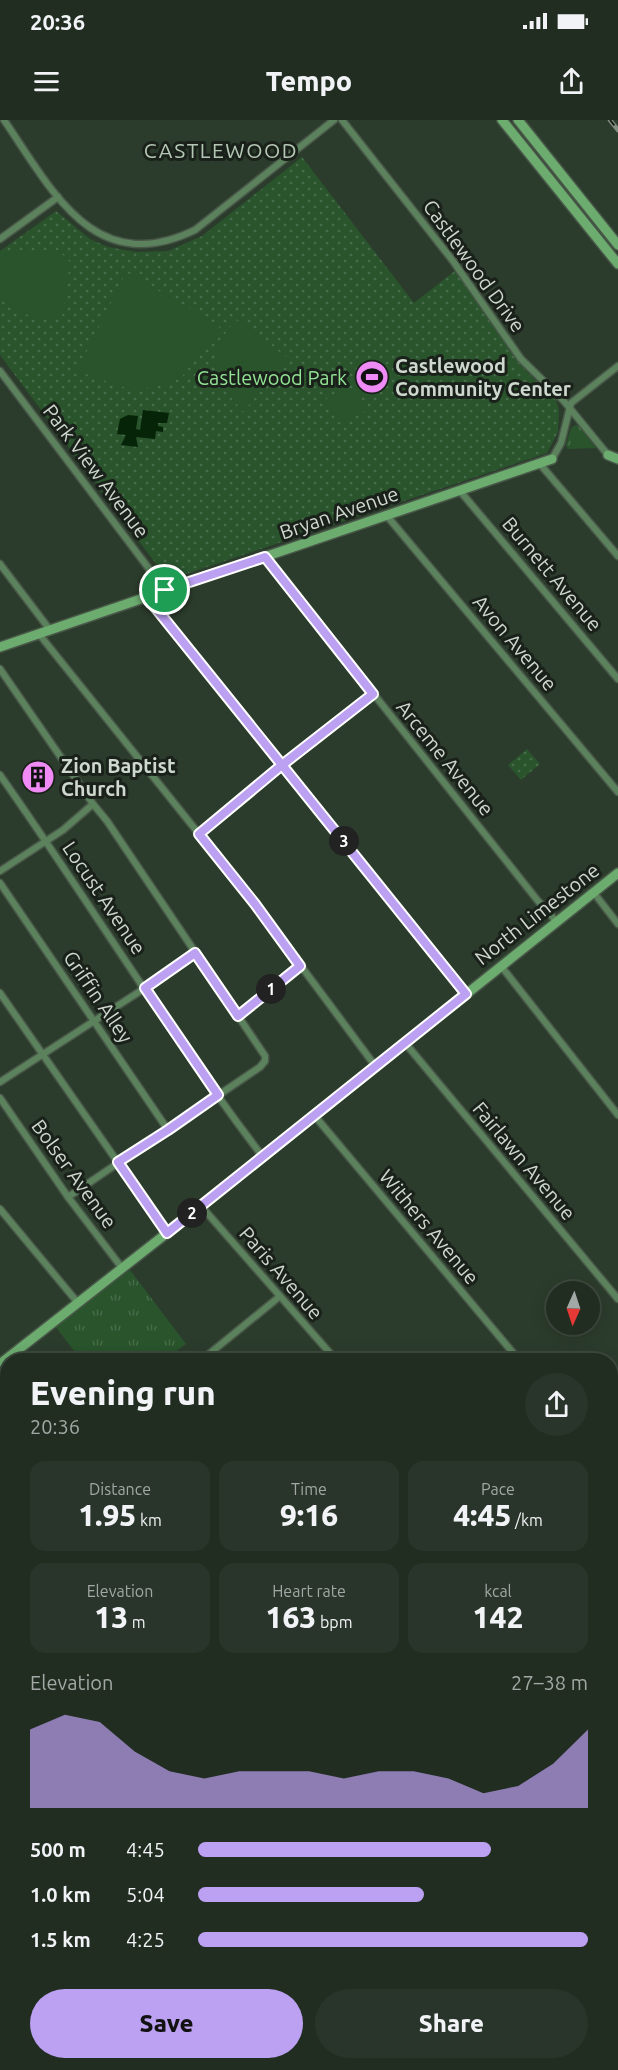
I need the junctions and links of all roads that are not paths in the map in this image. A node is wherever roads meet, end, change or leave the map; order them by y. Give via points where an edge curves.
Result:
1 (4, 120) edge
2 (334, 120) edge
3 (342, 120) edge
4 (502, 120) edge
5 (518, 120) edge
6 (58, 197) junction
7 (583, 201) junction
8 (573, 209) junction
9 (0, 239) edge
10 (618, 245) edge
11 (618, 264) edge
12 (618, 366) edge
13 (0, 372) edge
14 (569, 407) junction
15 (608, 455) joint
16 (552, 459) joint
17 (618, 459) edge
18 (540, 464) junction
19 (460, 491) junction
20 (387, 516) junction
21 (618, 556) edge
22 (265, 557) junction
23 (0, 564) edge
24 (165, 590) junction
25 (146, 596) junction
26 (50, 630) junction
27 (39, 634) junction
28 (0, 647) edge
29 (0, 669) edge
30 (618, 679) edge
31 (373, 694) junction
32 (282, 765) junction
33 (0, 775) edge
34 (618, 792) edge
35 (93, 804) junction
36 (199, 834) junction
37 (47, 841) junction
38 (0, 871) edge
39 (618, 873) edge
40 (0, 883) edge
41 (594, 893) junction
42 (556, 921) junction
43 (618, 924) edge
44 (195, 953) junction
45 (300, 966) junction
46 (501, 966) junction
47 (145, 988) junction
48 (0, 993) edge
49 (466, 994) junction
50 (238, 1016) junction
51 (93, 1021) junction
52 (406, 1044) junction
53 (42, 1054) junction
54 (376, 1066) junction
55 (0, 1082) edge
56 (218, 1095) junction
57 (0, 1098) edge
58 (314, 1115) junction
59 (618, 1115) edge
60 (168, 1130) junction
61 (263, 1157) junction
62 (118, 1162) junction
63 (68, 1197) junction
64 (201, 1206) junction
65 (0, 1209) edge
66 (167, 1233) junction
67 (123, 1268) junction
68 (279, 1297) junction
69 (618, 1299) edge
70 (78, 1302) junction
71 (15, 1353) edge
72 (209, 1353) edge
73 (330, 1353) edge
74 (513, 1353) edge

1 - 6 street
2 - 6 street via 214,216 178,239 146,245 115,240 83,224
3 - 14 street, Castlewood Drive via 453,261 521,359
4 - 8 street
5 - 7 street
6 - 9 street
7 - 8 street
7 - 10 street
8 - 11 street
12 - 14 street
13 - 24 street, Park View Avenue
14 - 15 street, Castlewood Drive
14 - 16 street via 561,443
15 - 17 street
16 - 18 street, Bryan Avenue
18 - 19 street, Bryan Avenue
18 - 21 street
19 - 20 street, Bryan Avenue
19 - 30 street, Burnett Avenue
20 - 22 street, Bryan Avenue
20 - 34 street, Avon Avenue
22 - 24 street, Bryan Avenue
22 - 31 street, Arceme Avenue
23 - 26 street
24 - 25 street, Bryan Avenue
25 - 26 street, Bryan Avenue
25 - 32 street
26 - 27 street, Bryan Avenue
27 - 28 street, Bryan Avenue
27 - 36 street
29 - 35 street
31 - 32 street
31 - 42 street, Arceme Avenue
32 - 36 street
32 - 49 street
33 - 37 street, Locust Avenue
35 - 37 street
35 - 44 street
36 - 45 street
37 - 38 street
37 - 47 street, Locust Avenue
39 - 41 street, North Limestone
40 - 51 street, Griffin Alley
41 - 42 street, North Limestone
41 - 43 street
42 - 46 street, North Limestone
44 - 47 street
44 - 50 street
45 - 50 street
45 - 54 street
46 - 49 street, North Limestone
46 - 59 street
47 - 51 street
47 - 56 street, Locust Avenue
48 - 53 street
49 - 52 street, North Limestone
50 - 56 street via 262,1050 265,1061
51 - 53 street
51 - 60 street, Griffin Alley
52 - 54 street, North Limestone
52 - 69 street, Fairlawn Avenue
53 - 55 street
53 - 62 street
54 - 58 street, North Limestone
56 - 60 street
56 - 61 street, Locust Avenue
57 - 63 street, Bolser Avenue
58 - 61 street, North Limestone
58 - 74 street, Withers Avenue
60 - 62 street
61 - 64 street, North Limestone
62 - 63 street
62 - 66 street
63 - 67 street, Bolser Avenue
64 - 66 street, North Limestone
64 - 68 street, Paris Avenue
65 - 70 street
66 - 67 street, North Limestone
67 - 70 street, North Limestone
68 - 72 street
68 - 73 street, Paris Avenue
70 - 71 street, North Limestone

